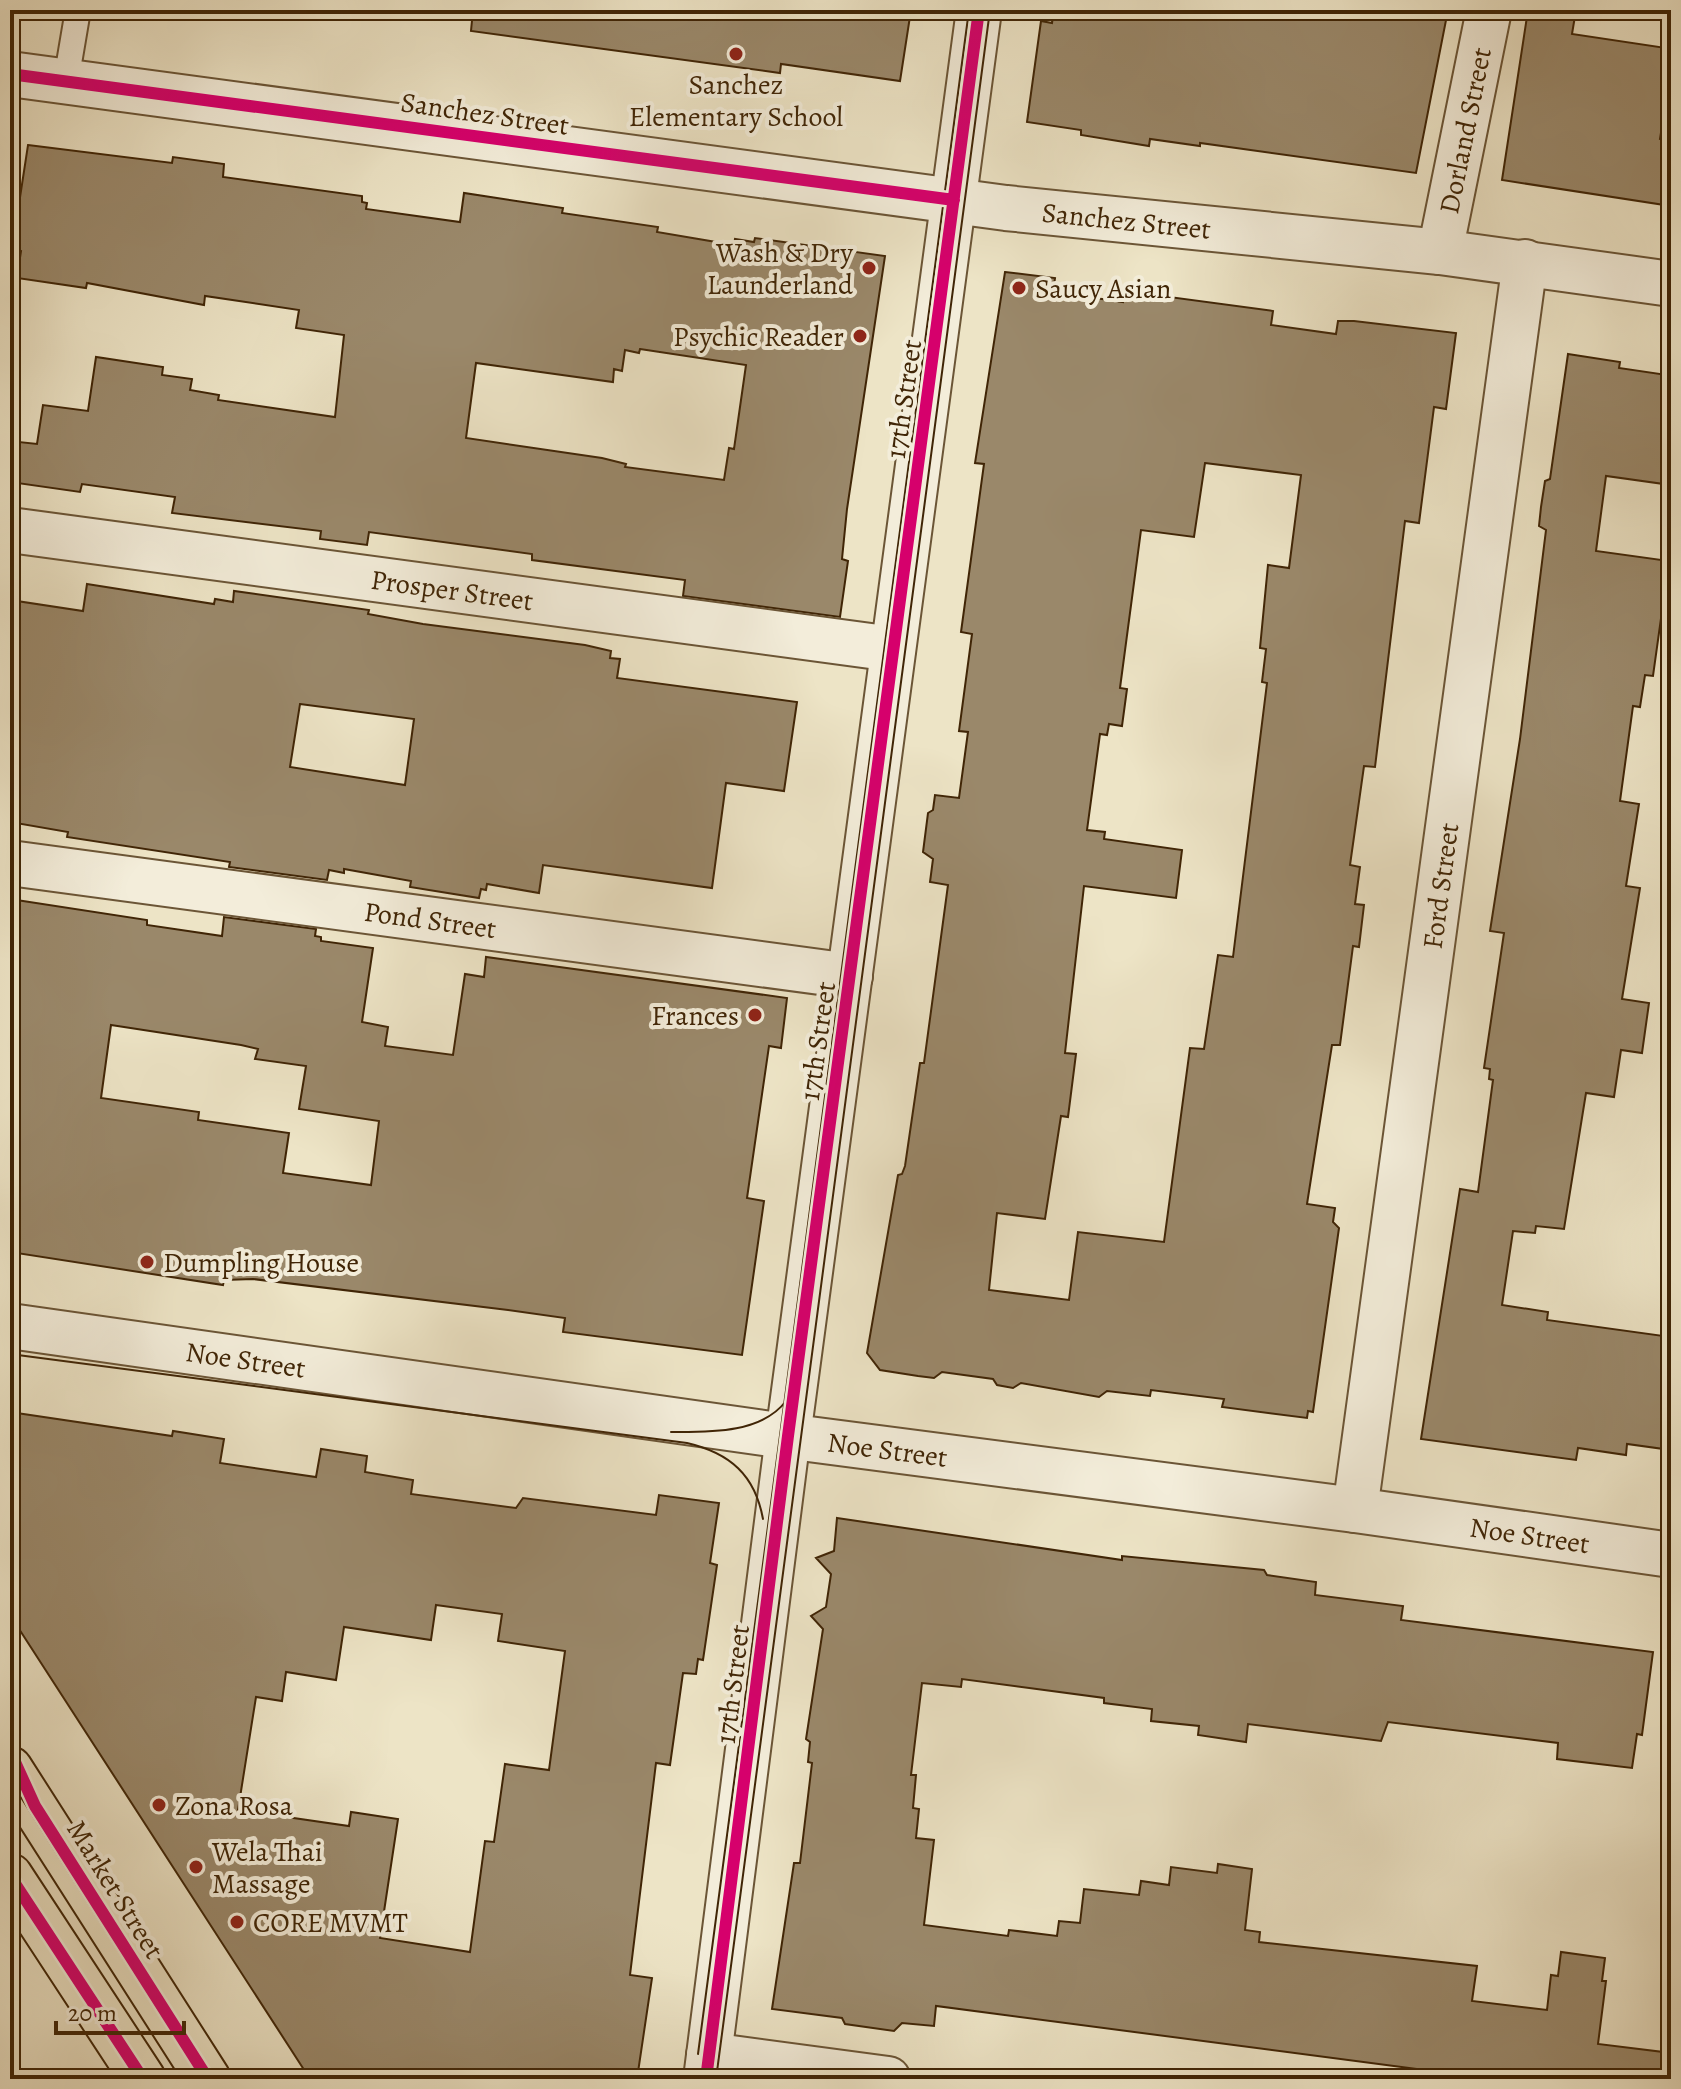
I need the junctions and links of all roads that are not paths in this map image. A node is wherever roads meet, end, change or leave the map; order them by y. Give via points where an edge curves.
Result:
1 (78, 10) edge
2 (979, 10) edge
3 (1489, 10) edge
4 (10, 74) edge
5 (66, 81) junction
6 (954, 200) junction
7 (1440, 252) junction
8 (1525, 262) junction
9 (1671, 284) edge
10 (10, 530) edge
11 (893, 649) junction
12 (10, 863) edge
13 (850, 976) junction
14 (10, 1326) edge
15 (788, 1436) junction
16 (1355, 1510) junction
17 (1671, 1555) edge
18 (10, 1751) edge
19 (10, 1769) edge
20 (35, 1806) junction
21 (10, 1876) edge
22 (708, 2067) edge
23 (143, 2079) edge
24 (208, 2079) edge
25 (888, 2079) edge

1 - 5 lane
2 - 6 street, 17th Street
3 - 7 street, Dorland Street
4 - 5 street, Sanchez Street
5 - 6 street, Sanchez Street
6 - 7 street, Sanchez Street
6 - 11 street, 17th Street
7 - 8 street, Sanchez Street
8 - 9 street, Sanchez Street
8 - 16 street, Ford Street
10 - 11 street, Prosper Street
11 - 13 street, 17th Street
12 - 13 street, Pond Street via 436,933
13 - 15 street, 17th Street
14 - 15 street, Noe Street
15 - 16 street, Noe Street
15 - 22 street, 17th Street
16 - 17 street, Noe Street
18 - 20 main road, Market Street
19 - 20 main road, Market Street
20 - 24 main road, Market Street
21 - 23 main road
22 - 25 street

